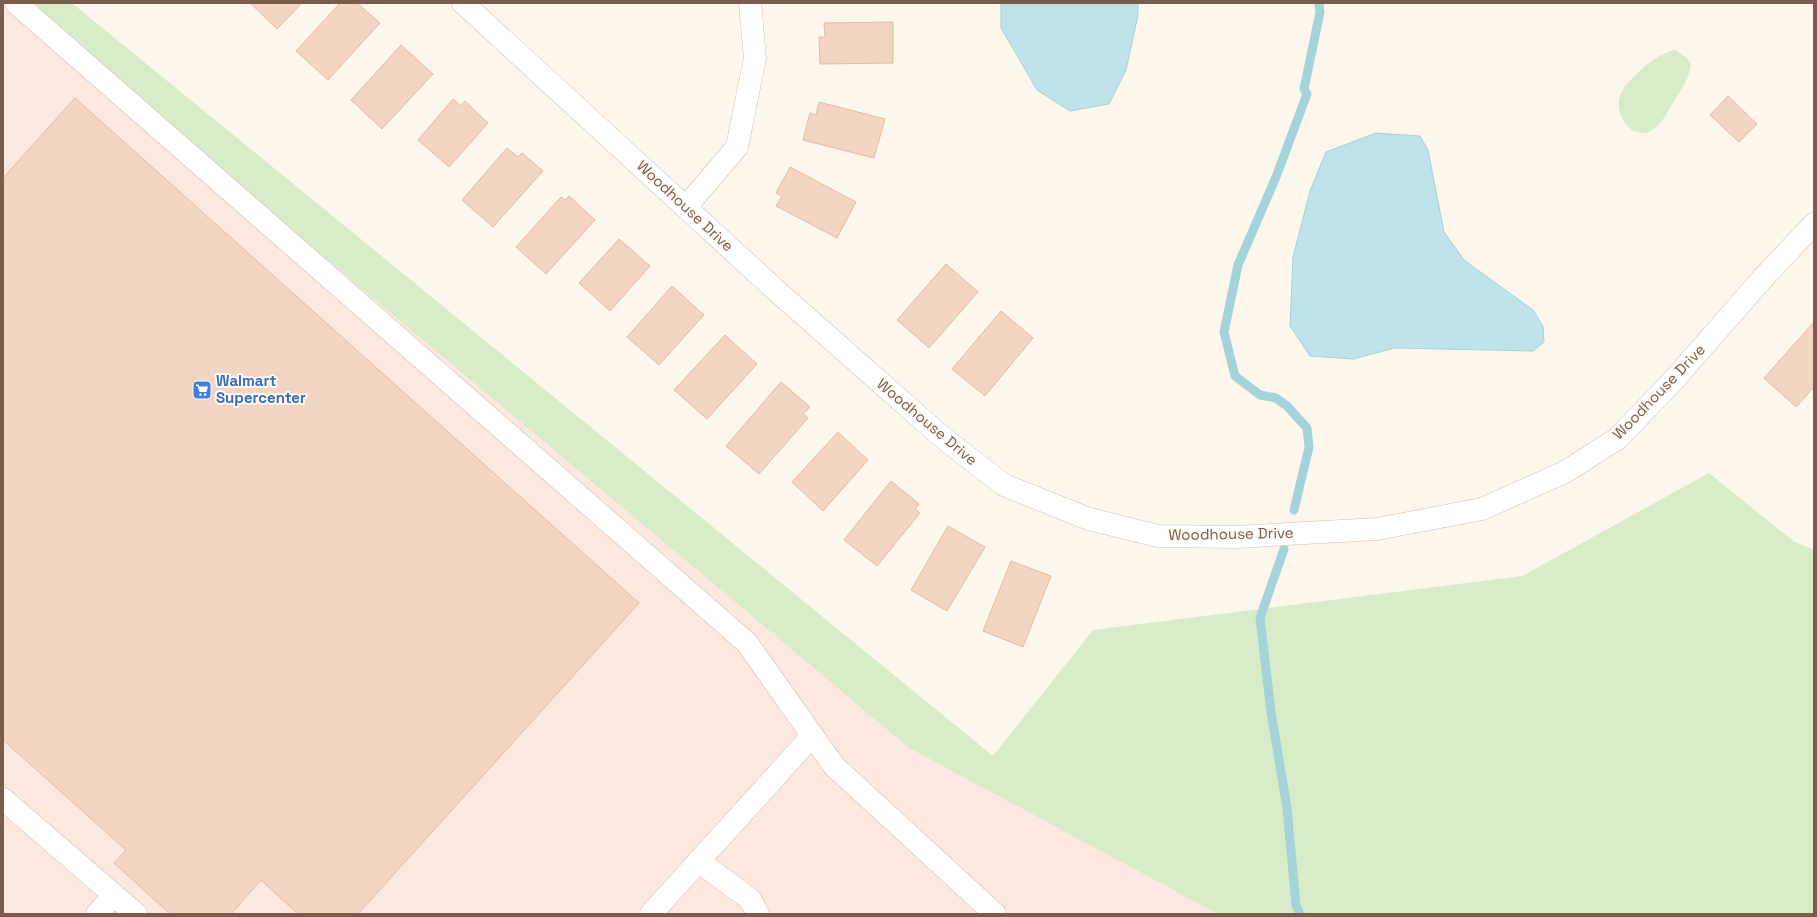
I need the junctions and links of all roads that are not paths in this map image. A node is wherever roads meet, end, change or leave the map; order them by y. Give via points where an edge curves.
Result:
1 (16, 3) edge
2 (750, 3) edge
3 (476, 7) edge
4 (686, 207) junction
5 (1812, 231) edge
6 (812, 736) junction
7 (3, 799) edge
8 (698, 861) junction
9 (114, 895) junction
10 (97, 914) edge
11 (136, 914) edge
12 (651, 914) edge
13 (758, 914) edge
14 (995, 914) edge

1 - 6 street via 748,643
2 - 4 street via 755,58 737,147
3 - 4 street, Woodhouse Drive
4 - 5 street, Woodhouse Drive via 779,294 942,437 1004,486 1089,519 1158,536 1235,537 1377,529 1482,508 1565,472 1617,439
6 - 8 street
6 - 14 street via 834,766
7 - 9 street
8 - 12 street
8 - 13 street via 750,898
9 - 10 street
9 - 11 street

